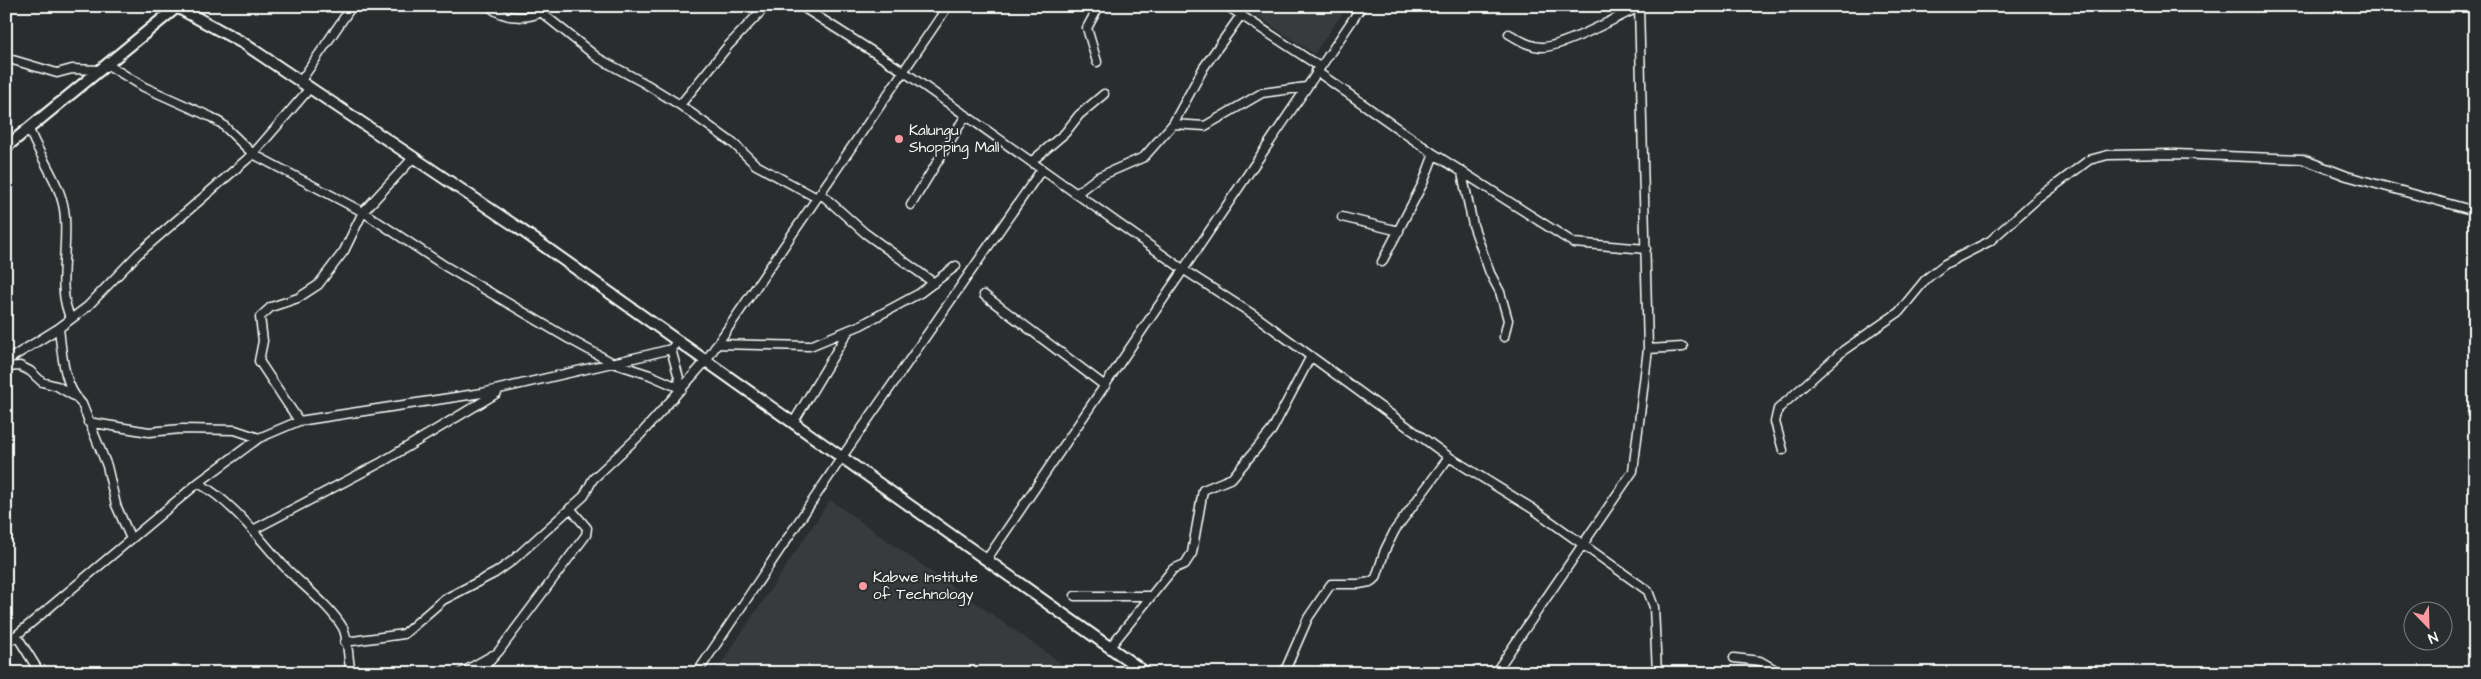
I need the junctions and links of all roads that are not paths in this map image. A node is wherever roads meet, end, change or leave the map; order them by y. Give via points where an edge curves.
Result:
1 (352, 6) edge
2 (489, 6) edge
3 (548, 6) edge
4 (766, 6) edge
5 (801, 6) edge
6 (948, 6) edge
7 (1099, 6) edge
8 (1227, 6) edge
9 (1362, 6) edge
10 (176, 7) edge
11 (1639, 7) edge
12 (542, 13) junction
13 (1241, 15) junction
14 (1509, 34) dead end
15 (6, 58) edge
16 (1098, 62) dead end
17 (105, 68) junction
18 (1318, 69) junction
19 (903, 71) junction
20 (300, 82) junction
21 (1306, 87) junction
22 (310, 88) junction
23 (1104, 94) dead end
24 (680, 105) junction
25 (966, 115) junction
26 (1173, 124) junction
27 (29, 129) junction
28 (6, 147) edge
29 (253, 154) junction
30 (1434, 154) junction
31 (414, 157) junction
32 (1032, 162) junction
33 (1042, 170) junction
34 (1462, 173) junction
35 (1076, 194) junction
36 (819, 196) junction
37 (911, 206) dead end
38 (2475, 211) edge
39 (363, 212) junction
40 (1342, 217) dead end
41 (1399, 231) junction
42 (1646, 249) junction
43 (1382, 262) dead end
44 (956, 266) dead end
45 (1184, 270) junction
46 (934, 282) junction
47 (984, 295) dead end
48 (71, 319) junction
49 (59, 328) junction
50 (849, 330) junction
51 (1504, 337) dead end
52 (718, 344) junction
53 (674, 345) junction
54 (1683, 347) dead end
55 (1648, 349) junction
56 (1311, 356) junction
57 (6, 361) edge
58 (705, 362) junction
59 (613, 363) junction
60 (6, 367) edge
61 (1105, 386) junction
62 (506, 388) junction
63 (682, 389) junction
64 (74, 396) junction
65 (299, 421) junction
66 (88, 422) junction
67 (793, 423) junction
68 (259, 438) junction
69 (1783, 450) dead end
70 (842, 457) junction
71 (1449, 458) junction
72 (198, 483) junction
73 (570, 508) junction
74 (253, 530) junction
75 (131, 538) junction
76 (1582, 545) junction
77 (987, 559) junction
78 (1075, 596) dead end
79 (1151, 596) junction
80 (16, 636) junction
81 (345, 642) junction
82 (6, 644) edge
83 (1110, 647) junction
84 (499, 651) junction
85 (1734, 658) dead end
86 (40, 673) edge
87 (351, 673) edge
88 (461, 673) edge
89 (479, 673) edge
90 (697, 673) edge
91 (1146, 673) edge
92 (1284, 673) edge
93 (1494, 673) edge
94 (1658, 673) edge
95 (1781, 673) edge

1 - 20 street
2 - 12 street via 510,17
3 - 12 street
4 - 24 street
5 - 19 street
6 - 19 street
7 - 16 street via 1087,28
8 - 13 street
9 - 18 street
10 - 17 street
10 - 20 street via 243,42
11 - 14 street via 1543,47 1526,44
11 - 42 street
12 - 24 street via 598,58
13 - 18 street
13 - 26 street via 1204,66
15 - 17 street via 57,73
17 - 27 street
17 - 29 street via 211,117
18 - 21 street
18 - 30 street
19 - 25 street
19 - 36 street
20 - 22 street
21 - 26 street via 1262,93 1205,126
21 - 45 street
22 - 29 street
22 - 31 street
23 - 32 street
24 - 36 street via 734,144 756,165
25 - 32 street
25 - 37 street
26 - 35 street via 1144,157 1098,177
27 - 28 street
27 - 48 street via 64,208 64,296 65,308
29 - 39 street
29 - 48 street via 171,224
30 - 34 street
30 - 41 street
31 - 39 street
31 - 53 street
32 - 33 street
33 - 35 street
33 - 70 street
34 - 42 street via 1574,243
34 - 51 street via 1473,225 1508,320
35 - 45 street
36 - 46 street
36 - 52 street
38 - 69 street via 2347,176 2302,158 2118,155 2089,160 2037,199 1990,241 1932,274 1899,312 1844,350 1778,409 1775,422
39 - 59 street via 490,294
39 - 65 street via 344,251 318,285 260,317 263,341 259,362
40 - 41 street
41 - 43 street
42 - 55 street
44 - 46 street
45 - 56 street via 1257,316
45 - 61 street
46 - 50 street via 920,293
47 - 61 street
48 - 49 street
49 - 57 street
49 - 64 street via 65,373
50 - 52 street via 810,346
50 - 67 street
52 - 58 street
53 - 58 street
53 - 59 street
53 - 63 street
54 - 55 street
55 - 76 street via 1633,471
56 - 71 street
56 - 79 street via 1272,430 1232,478 1203,490 1192,553 1185,564 1173,569
58 - 63 street
58 - 67 street
59 - 62 street
59 - 63 street
60 - 64 street via 20,366 42,382 58,386
61 - 77 street
62 - 65 street via 429,403
62 - 74 street via 373,467
63 - 73 street via 640,436 593,479 584,496
64 - 66 street via 82,404
65 - 68 street
66 - 68 street via 150,432 235,430
66 - 75 street via 107,466 116,505
67 - 70 street
68 - 72 street
70 - 77 street
70 - 90 street
71 - 76 street via 1533,509
71 - 92 street via 1395,530 1376,578 1358,584 1331,584 1308,618
72 - 74 street via 215,492
72 - 75 street
73 - 81 street via 512,561 443,600 404,634
73 - 84 street via 586,528 586,535
74 - 81 street via 332,613 344,630
75 - 80 street
76 - 93 street
76 - 94 street via 1648,591 1654,607
77 - 83 street
78 - 79 street
79 - 83 street
80 - 82 street
80 - 86 street
81 - 87 street
83 - 91 street
84 - 88 street
84 - 89 street
85 - 95 street via 1760,661

